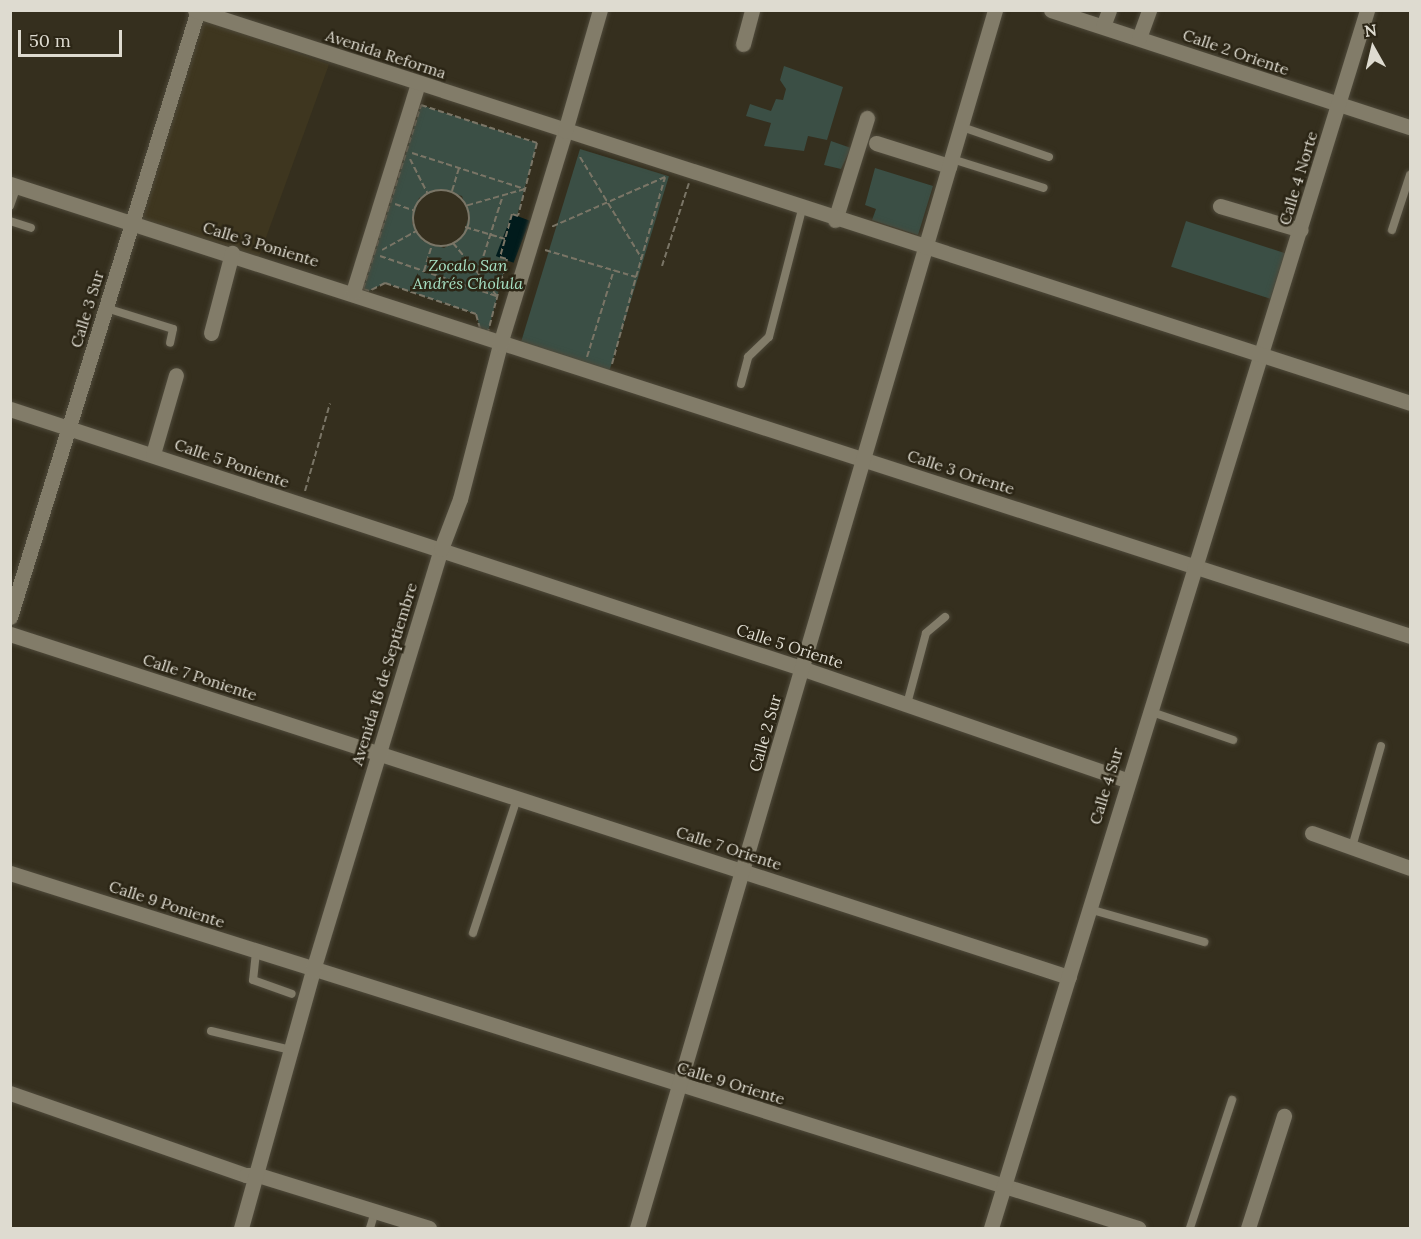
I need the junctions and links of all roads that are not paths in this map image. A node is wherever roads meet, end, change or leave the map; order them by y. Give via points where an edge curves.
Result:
1 (600, 10) edge
2 (752, 10) edge
3 (994, 10) edge
4 (1051, 10) edge
5 (1109, 10) edge
6 (1149, 10) edge
7 (1367, 10) edge
8 (197, 11) edge
9 (1103, 26) junction
10 (1139, 38) junction
11 (743, 44) dead end
12 (418, 83) junction
13 (1339, 105) junction
14 (867, 118) dead end
15 (962, 127) junction
16 (1410, 127) edge
17 (565, 131) junction
18 (876, 143) dead end
19 (1050, 156) dead end
20 (951, 163) junction
21 (1410, 175) edge
22 (14, 185) edge
23 (1044, 188) dead end
24 (10, 206) edge
25 (1220, 206) dead end
26 (802, 209) junction
27 (836, 220) junction
28 (10, 221) edge
29 (132, 224) junction
30 (32, 228) dead end
31 (1301, 230) junction
32 (1392, 230) dead end
33 (924, 246) junction
34 (232, 253) junction
35 (353, 292) junction
36 (106, 308) junction
37 (211, 333) dead end
38 (170, 343) dead end
39 (500, 344) junction
40 (1262, 357) junction
41 (176, 375) dead end
42 (741, 384) dead end
43 (1410, 403) edge
44 (10, 409) edge
45 (69, 428) junction
46 (153, 454) junction
47 (863, 460) junction
48 (441, 549) junction
49 (1196, 566) junction
50 (10, 617) edge
51 (945, 617) dead end
52 (10, 634) edge
53 (1410, 636) edge
54 (802, 669) junction
55 (907, 704) junction
56 (1149, 711) junction
57 (1233, 740) dead end
58 (1381, 746) dead end
59 (379, 754) junction
60 (1127, 780) junction
61 (517, 798) junction
62 (1312, 833) dead end
63 (1352, 847) junction
64 (1410, 868) edge
65 (743, 872) junction
66 (10, 873) edge
67 (1089, 909) junction
68 (472, 933) dead end
69 (1204, 942) dead end
70 (255, 952) junction
71 (313, 970) junction
72 (1069, 977) junction
73 (292, 994) dead end
74 (211, 1031) dead end
75 (291, 1050) junction
76 (680, 1085) junction
77 (10, 1093) edge
78 (1232, 1100) dead end
79 (1284, 1116) dead end
80 (258, 1175) junction
81 (1004, 1187) junction
82 (375, 1212) junction
83 (241, 1228) edge
84 (370, 1228) edge
85 (429, 1228) edge
86 (638, 1228) edge
87 (991, 1228) edge
88 (1138, 1228) edge
89 (1190, 1228) edge
90 (1248, 1228) edge

1 - 17 street, Avenida 16 de Septiembre
2 - 11 street
3 - 15 street, Calle 2 Sur
4 - 9 street, Calle 2 Oriente
5 - 9 street
6 - 10 street
7 - 13 street, Calle 4 Norte
8 - 12 street, Avenida Reforma
8 - 29 street, Calle 3 Sur
9 - 10 street, Calle 2 Oriente
10 - 13 street, Calle 2 Oriente
12 - 17 street, Avenida Reforma
12 - 35 street
13 - 16 street, Calle 2 Oriente
13 - 31 street, Calle 4 Norte
14 - 27 street
15 - 19 lane
15 - 20 street, Calle 2 Sur
17 - 26 street, Avenida Reforma
17 - 39 street, Avenida 16 de Septiembre
18 - 20 street
20 - 23 lane
20 - 33 street, Calle 2 Sur
21 - 32 lane
22 - 24 lane
22 - 29 street, Calle 3 Poniente
25 - 31 street
26 - 27 street, Avenida Reforma
26 - 42 lane via 769,337 748,357
27 - 33 street, Avenida Reforma
28 - 30 lane
29 - 34 street, Calle 3 Poniente
29 - 36 street, Calle 3 Sur
31 - 40 street, Calle 4 Norte
33 - 40 street, Avenida Reforma
33 - 47 street, Calle 2 Sur
34 - 35 street, Calle 3 Poniente
34 - 37 street
35 - 39 street, Calle 3 Poniente
36 - 38 lane via 173,329
36 - 45 street, Calle 3 Sur
39 - 47 street, Calle 3 Oriente
39 - 48 street, Avenida 16 de Septiembre via 460,499
40 - 43 street, Avenida Reforma
40 - 49 street, Calle 4 Sur
41 - 46 street
44 - 45 street, Calle 5 Poniente
45 - 46 street, Calle 5 Poniente
45 - 50 street, Calle 3 Sur
46 - 48 street, Calle 5 Poniente via 300,506
47 - 49 street, Calle 3 Oriente
47 - 54 street, Calle 2 Sur
48 - 54 street, Calle 5 Oriente
48 - 59 street, Avenida 16 de Septiembre
49 - 53 street, Calle 3 Oriente
49 - 56 street, Calle 4 Sur
51 - 55 lane via 926,633
52 - 59 street, Calle 7 Poniente
54 - 55 street, Calle 5 Oriente
54 - 65 street, Calle 2 Sur
55 - 60 street, Calle 5 Oriente
56 - 57 lane
56 - 60 street, Calle 4 Sur
58 - 63 lane
59 - 61 street, Calle 7 Oriente
59 - 71 street, Avenida 16 de Septiembre
60 - 67 street, Calle 4 Sur
61 - 65 street, Calle 7 Oriente
61 - 68 lane
62 - 63 street
63 - 64 street
65 - 72 street, Calle 7 Oriente
65 - 76 street, Calle 2 Sur
66 - 70 street, Calle 9 Poniente
67 - 69 lane
67 - 72 street, Calle 4 Sur
70 - 71 street, Calle 9 Poniente
70 - 73 lane via 253,980
71 - 75 street, Avenida 16 de Septiembre
71 - 76 street, Calle 9 Oriente
72 - 81 street, Calle 4 Sur
74 - 75 lane
75 - 80 street, Avenida 16 de Septiembre
76 - 81 street, Calle 9 Oriente
76 - 86 street, Calle 2 Sur
77 - 80 street via 246,1175
78 - 89 lane
79 - 90 street
80 - 82 street
80 - 83 street, Avenida 16 de Septiembre
81 - 87 street, Calle 4 Sur
81 - 88 street, Calle 9 Oriente
82 - 84 lane
82 - 85 street

